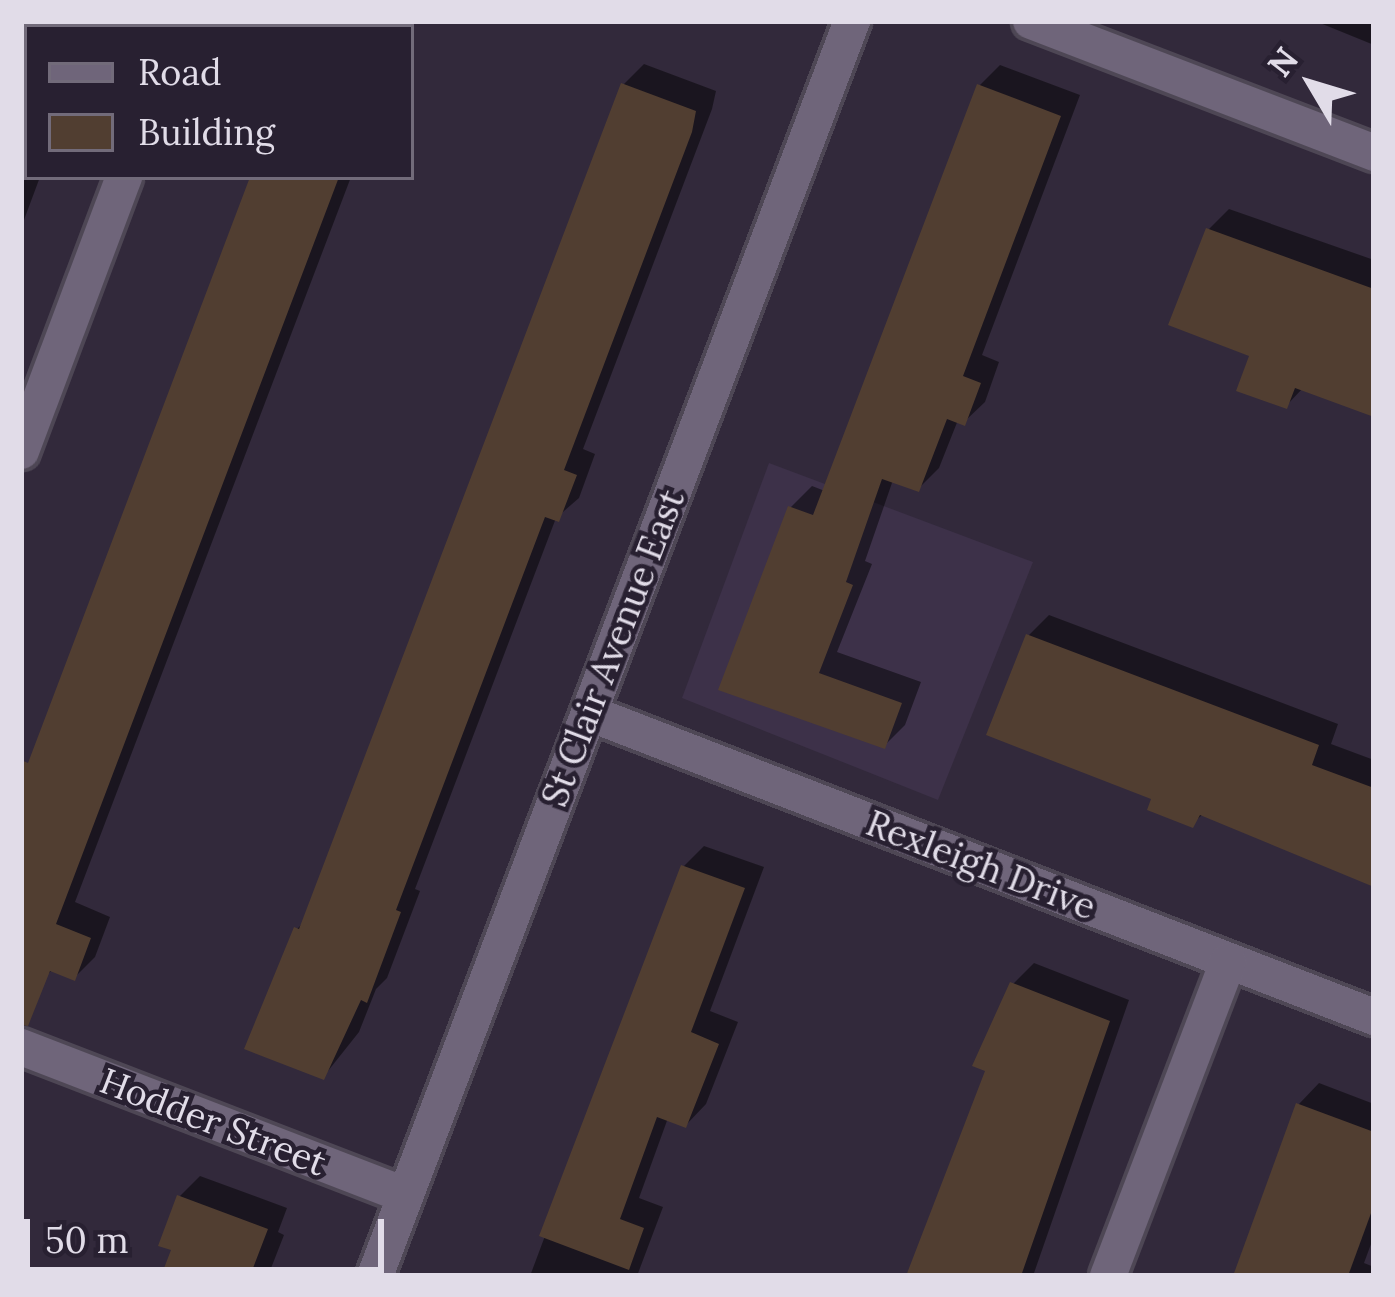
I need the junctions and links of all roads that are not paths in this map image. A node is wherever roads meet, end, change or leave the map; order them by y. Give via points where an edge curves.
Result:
1 (852, 21) edge
2 (1031, 21) edge
3 (1374, 153) edge
4 (123, 180) edge
5 (21, 452) edge
6 (589, 713) junction
7 (1228, 961) junction
8 (1374, 1017) edge
9 (21, 1048) edge
10 (405, 1195) junction
11 (375, 1276) edge
12 (1108, 1276) edge

1 - 6 street, St Clair Avenue East
2 - 3 street
4 - 5 street
6 - 7 street, Rexleigh Drive
6 - 10 street, St Clair Avenue East
7 - 8 street, Rexleigh Drive
7 - 12 street
9 - 10 street, Hodder Street
10 - 11 street, St Clair Avenue East

